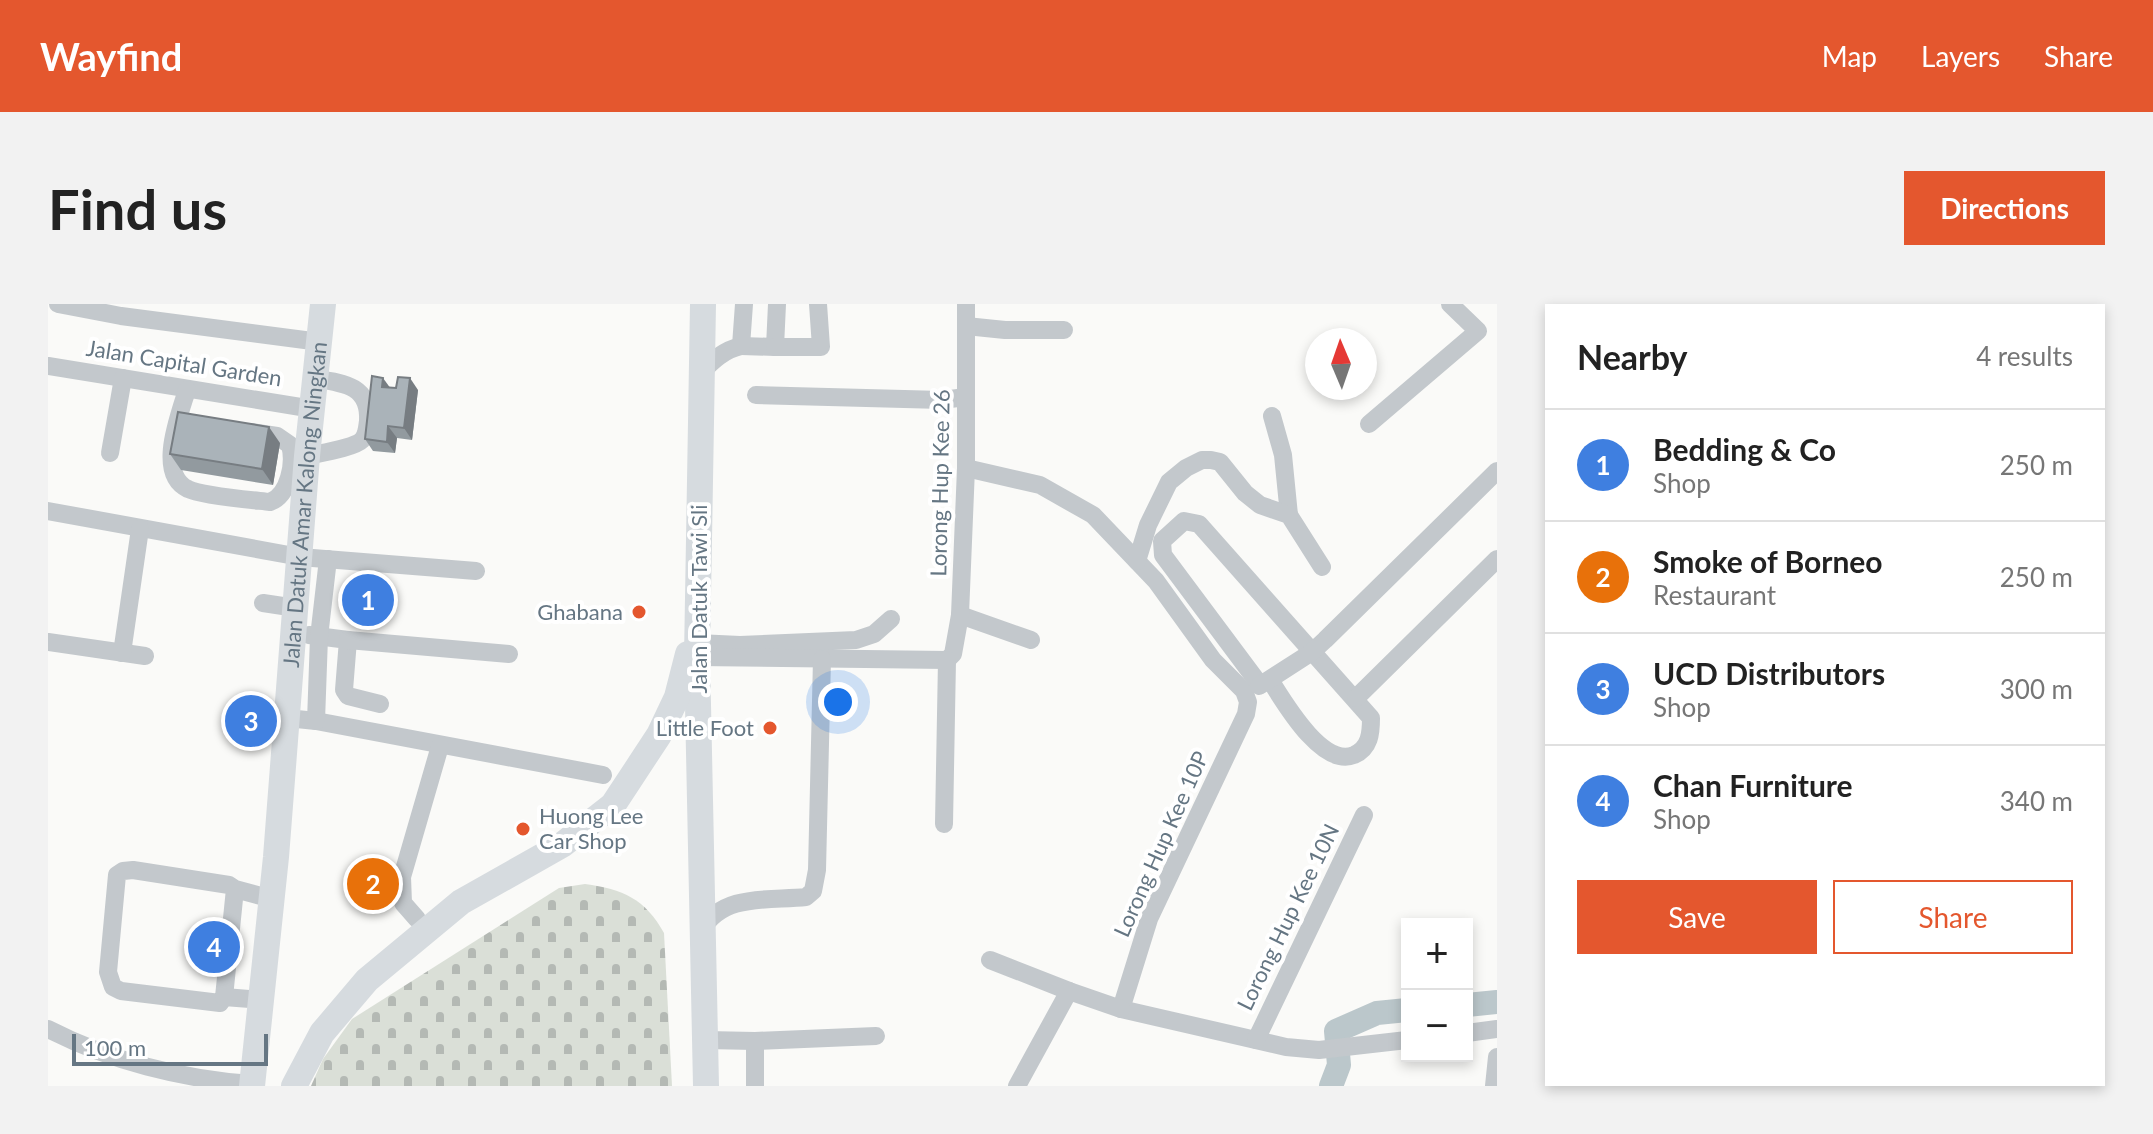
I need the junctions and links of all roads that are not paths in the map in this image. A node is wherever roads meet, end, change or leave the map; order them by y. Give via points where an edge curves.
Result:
1 (58, 304) edge
2 (323, 304) edge
3 (703, 304) edge
4 (744, 304) edge
5 (777, 304) edge
6 (818, 304) edge
7 (966, 304) edge
8 (1450, 304) edge
9 (966, 326) junction
10 (1064, 330) dead end
11 (320, 342) junction
12 (741, 346) junction
13 (775, 347) junction
14 (48, 366) edge
15 (701, 373) junction
16 (123, 378) junction
17 (317, 379) junction
18 (187, 390) junction
19 (756, 395) dead end
20 (966, 397) junction
21 (284, 402) junction
22 (313, 409) junction
23 (1272, 416) dead end
24 (1369, 424) dead end
25 (237, 430) edge
26 (277, 436) junction
27 (110, 453) dead end
28 (307, 456) junction
29 (966, 468) junction
30 (1497, 471) edge
31 (48, 511) edge
32 (1289, 515) junction
33 (140, 529) junction
34 (300, 557) junction
35 (328, 559) junction
36 (1497, 559) edge
37 (1137, 561) junction
38 (1322, 567) dead end
39 (1172, 568) junction
40 (476, 571) dead end
41 (1156, 581) junction
42 (263, 603) dead end
43 (697, 611) junction
44 (960, 615) junction
45 (891, 619) dead end
46 (303, 626) junction
47 (348, 640) junction
48 (1031, 640) dead end
49 (48, 642) edge
50 (697, 650) junction
51 (1312, 652) junction
52 (122, 653) junction
53 (509, 654) dead end
54 (145, 656) dead end
55 (822, 659) junction
56 (947, 660) junction
57 (1258, 687) junction
58 (1356, 698) junction
59 (380, 704) dead end
60 (287, 718) junction
61 (316, 721) junction
62 (440, 746) junction
63 (603, 775) dead end
64 (1364, 815) dead end
65 (944, 824) dead end
66 (235, 889) junction
67 (272, 899) junction
68 (461, 902) junction
69 (417, 919) joint
70 (701, 931) junction
71 (990, 960) dead end
72 (1069, 991) junction
73 (224, 997) junction
74 (263, 1000) junction
75 (1121, 1009) junction
76 (48, 1029) edge
77 (1497, 1029) edge
78 (1473, 1032) edge
79 (876, 1036) dead end
80 (706, 1040) junction
81 (1256, 1040) junction
82 (755, 1041) junction
83 (1401, 1041) edge
84 (1497, 1057) edge
85 (252, 1085) edge
86 (294, 1086) edge
87 (706, 1086) edge
88 (755, 1086) edge
89 (1017, 1086) edge
90 (1494, 1086) edge

1 - 11 street
2 - 11 highway, Jalan Datuk Amar Kalong Ningkan
3 - 15 highway, Jalan Datuk Tawi Sli
4 - 12 street
5 - 13 street
6 - 13 street via 821,347
7 - 9 street, Lorong Hup Kee 26
8 - 24 street via 1478,331
9 - 10 street
9 - 20 street, Lorong Hup Kee 26
11 - 17 highway, Jalan Datuk Amar Kalong Ningkan
12 - 13 street
12 - 15 street
14 - 16 street, Jalan Capital Garden
15 - 43 highway, Jalan Datuk Tawi Sli
16 - 18 street, Jalan Capital Garden
16 - 27 street
17 - 22 highway, Jalan Datuk Amar Kalong Ningkan
17 - 28 street via 362,393 369,411 367,431 354,445
18 - 21 street, Jalan Capital Garden
18 - 26 street via 185,422 171,465 176,480 190,490 278,499 285,493 292,453
19 - 20 street
20 - 29 street, Lorong Hup Kee 26
21 - 22 street, Jalan Capital Garden
21 - 26 street
22 - 28 highway, Jalan Datuk Amar Kalong Ningkan
23 - 32 street via 1283,455
25 - 26 street
28 - 34 highway, Jalan Datuk Amar Kalong Ningkan
29 - 37 street via 1040,485 1093,515
29 - 44 street, Lorong Hup Kee 26
30 - 51 street
31 - 33 street
32 - 37 street via 1260,505 1220,462 1202,460 1169,482
32 - 38 street
33 - 34 street
33 - 52 street
34 - 35 street
34 - 46 highway, Jalan Datuk Amar Kalong Ningkan
35 - 40 street
35 - 46 street
36 - 58 street
37 - 41 street
39 - 41 street
39 - 51 street via 1162,541 1184,521 1199,524
39 - 57 street
41 - 57 street via 1213,660
42 - 46 street
43 - 50 highway, Jalan Datuk Tawi Sli
43 - 68 highway via 677,697 613,805 562,845
44 - 48 street
44 - 56 street, Lorong Hup Kee 26 via 953,654
45 - 50 street via 874,634 856,640
46 - 47 street
46 - 60 highway, Jalan Datuk Amar Kalong Ningkan
46 - 61 street
47 - 53 street
47 - 59 street via 344,690 348,696
49 - 52 street
50 - 55 street
50 - 70 highway, Jalan Datuk Tawi Sli
51 - 57 street
51 - 58 street
52 - 54 street
55 - 56 street
55 - 70 street via 813,891 806,897 733,904 711,915
56 - 65 street, Lorong Hup Kee 26
57 - 58 street via 1339,757 1362,751 1370,739 1371,718
57 - 75 street, Lorong Hup Kee 10P via 1149,919
60 - 61 street
60 - 67 highway, Jalan Datuk Amar Kalong Ningkan
61 - 62 street
62 - 63 street
62 - 69 street via 402,877 403,903
64 - 81 street, Lorong Hup Kee 10N
66 - 67 street
66 - 73 street
66 - 73 street via 133,870 117,875 108,972 113,987 220,1003
67 - 74 highway, Jalan Datuk Amar Kalong Ningkan
68 - 69 highway
68 - 86 highway via 367,980 322,1033
70 - 80 highway, Jalan Datuk Tawi Sli
71 - 72 street
72 - 75 street
72 - 89 street
73 - 74 street
74 - 85 highway, Jalan Datuk Amar Kalong Ningkan
75 - 81 street
76 - 85 street via 101,1054
77 - 78 street
79 - 82 street
80 - 82 street
80 - 87 highway, Jalan Datuk Tawi Sli
81 - 83 street via 1319,1050
82 - 88 street
84 - 90 street

